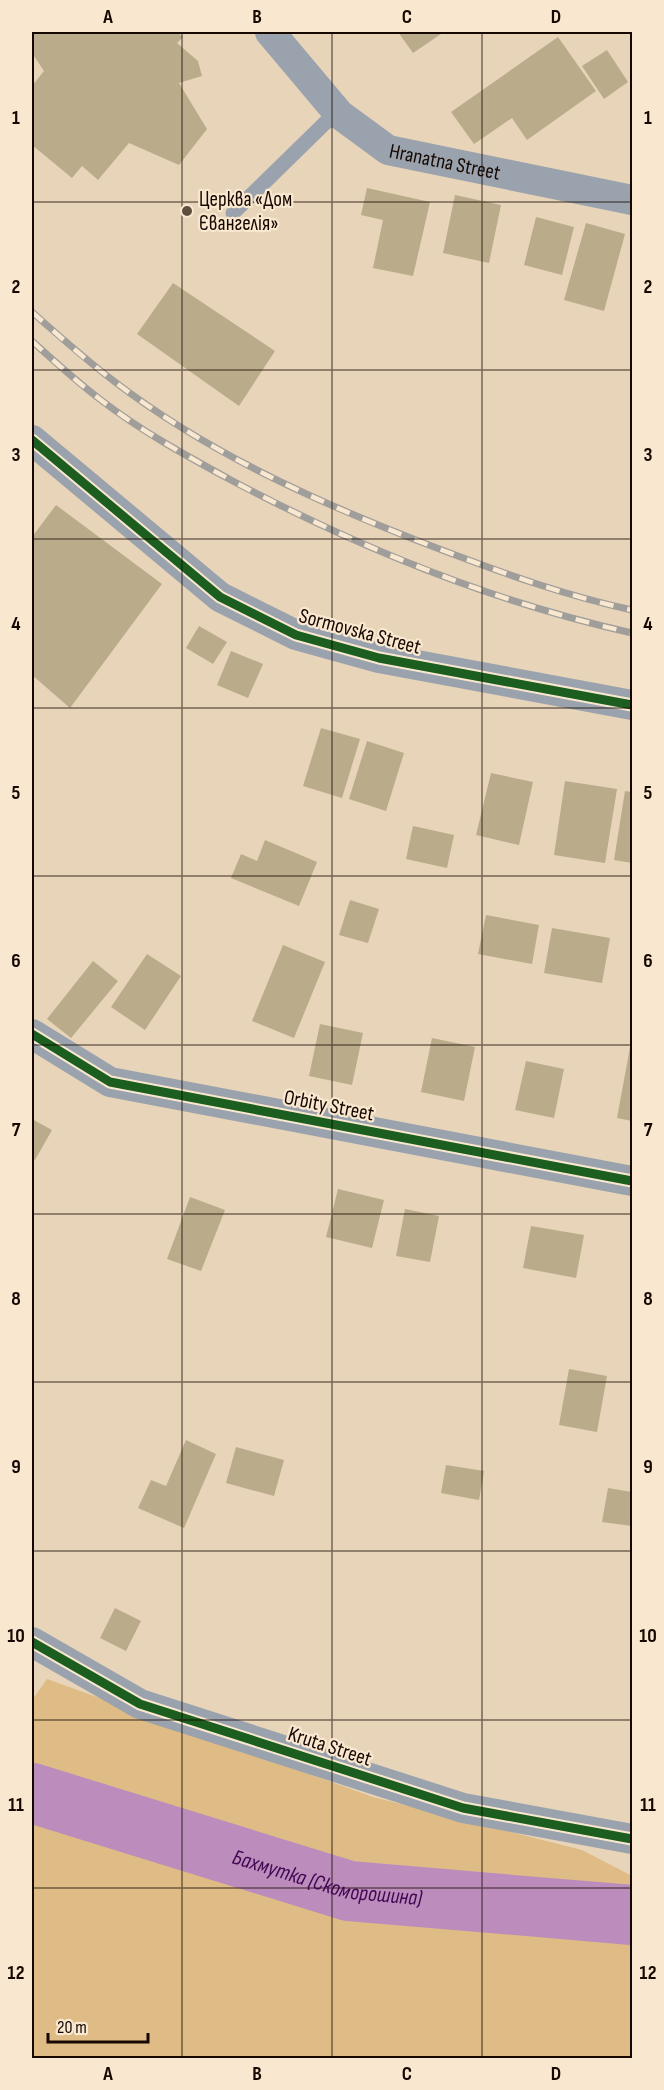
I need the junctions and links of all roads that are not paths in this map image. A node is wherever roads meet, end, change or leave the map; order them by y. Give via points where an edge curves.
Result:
1 (270, 32) edge
2 (339, 114) junction
3 (633, 200) edge
4 (233, 213) dead end
5 (32, 440) edge
6 (633, 705) edge
7 (32, 1034) edge
8 (633, 1181) edge
9 (32, 1642) edge
10 (633, 1839) edge

1 - 2 street, Hranatna Street
2 - 3 street, Hranatna Street via 364,135 396,152
2 - 4 lane
5 - 6 street, Sormovska Street via 220,597 296,635 379,658
7 - 8 street, Orbity Street via 110,1082
9 - 10 street, Kruta Street via 140,1704 463,1808

